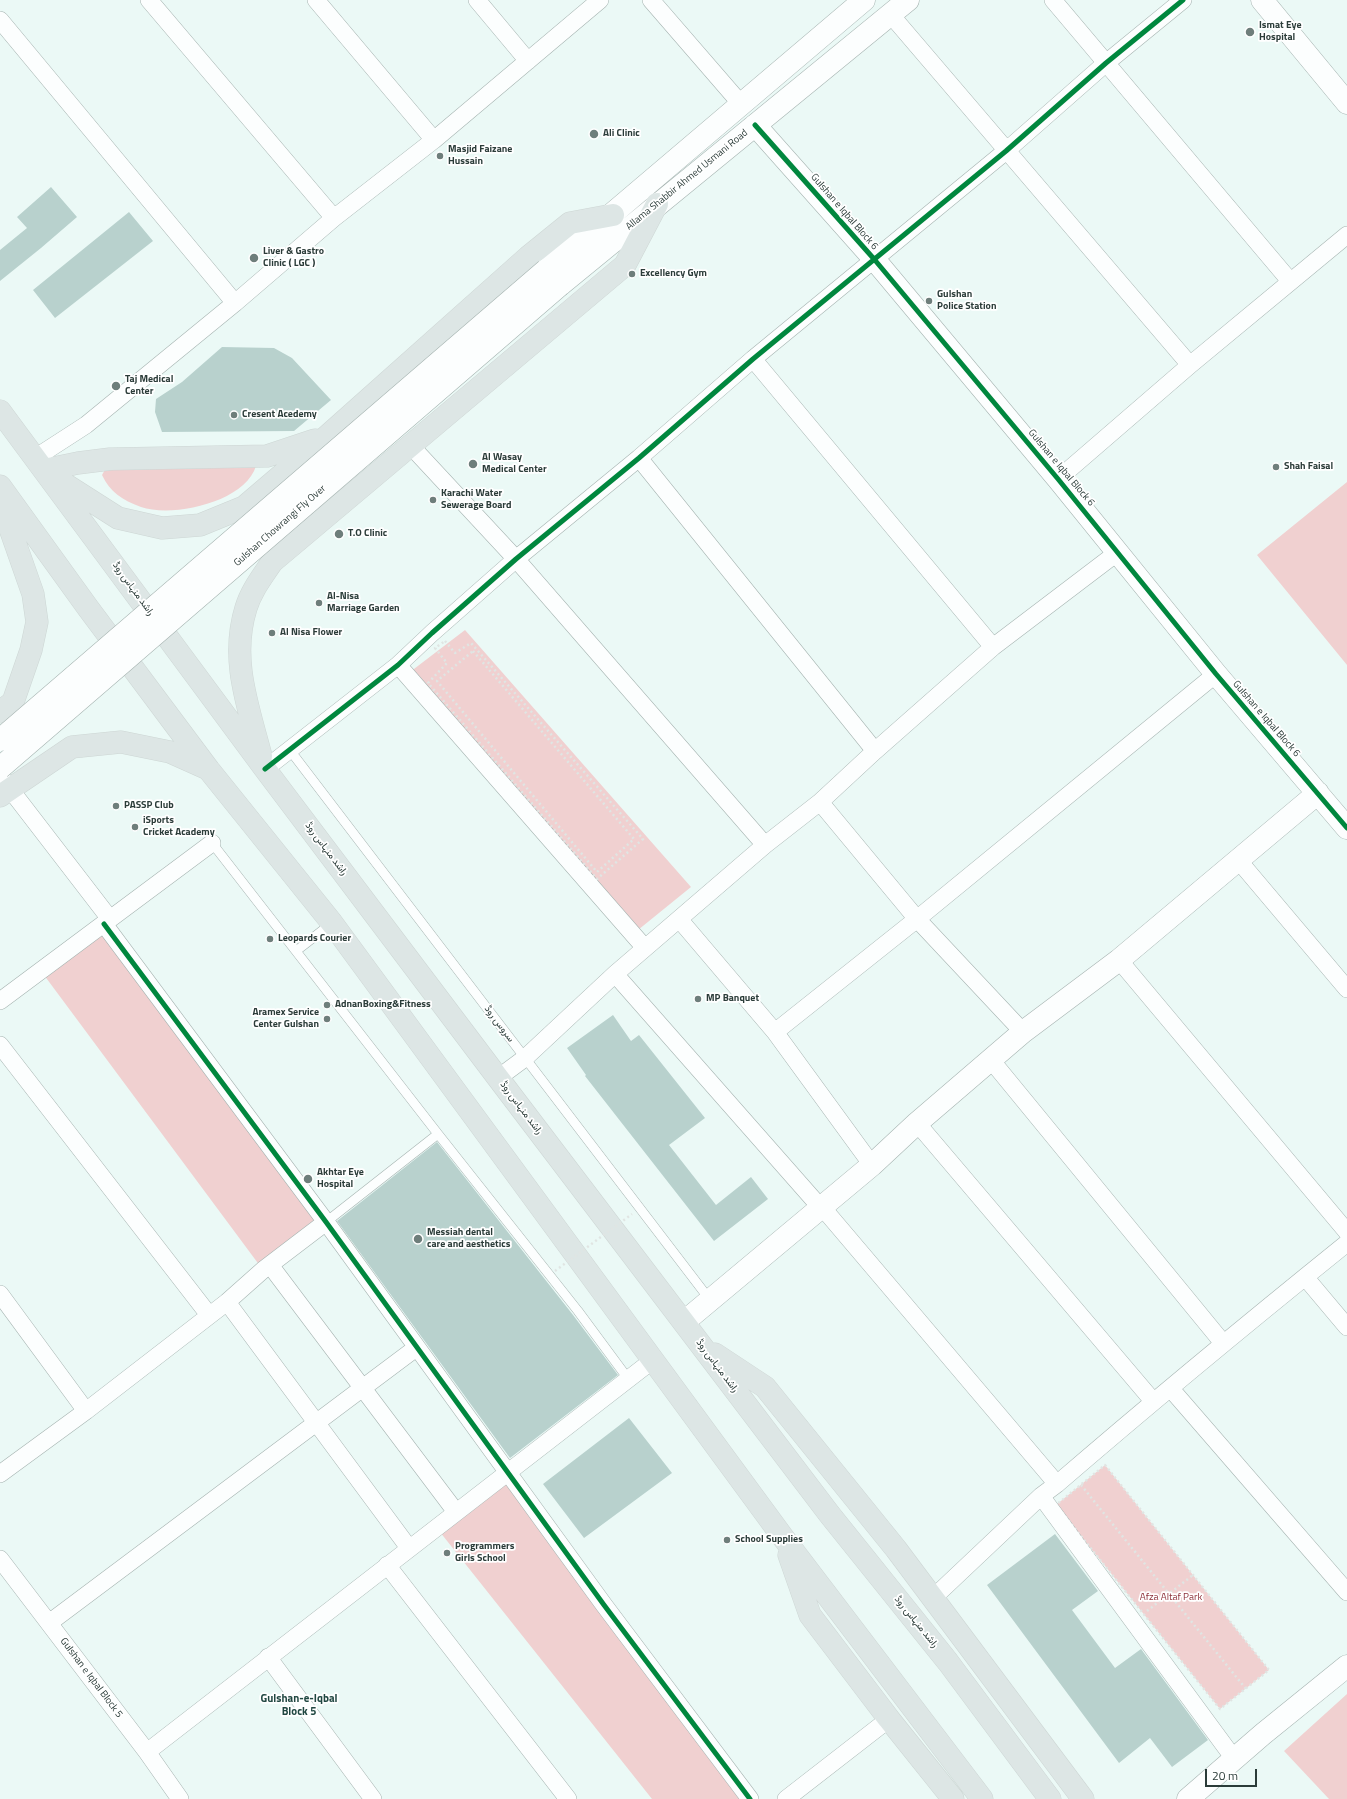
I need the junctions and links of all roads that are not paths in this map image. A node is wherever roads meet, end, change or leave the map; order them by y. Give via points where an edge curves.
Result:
1 (149, 0) edge
2 (316, 0) edge
3 (477, 0) edge
4 (600, 0) edge
5 (651, 0) edge
6 (864, 0) edge
7 (908, 0) edge
8 (1053, 0) edge
9 (1183, 0) edge
10 (1262, 0) edge
11 (891, 15) junction
12 (0, 20) edge
13 (528, 61) junction
14 (1106, 63) junction
15 (1347, 103) edge
16 (741, 104) junction
17 (755, 125) junction
18 (434, 140) junction
19 (1006, 151) junction
20 (657, 204) junction
21 (614, 214) junction
22 (334, 218) junction
23 (1347, 236) edge
24 (874, 259) junction
25 (553, 278) junction
26 (1290, 281) junction
27 (235, 303) junction
28 (753, 359) junction
29 (1190, 365) junction
30 (0, 411) edge
31 (326, 436) junction
32 (411, 446) junction
33 (639, 458) junction
34 (40, 464) junction
35 (1058, 479) junction
36 (0, 486) edge
37 (0, 500) edge
38 (1118, 552) junction
39 (516, 559) junction
40 (993, 647) junction
41 (398, 666) junction
42 (1216, 674) junction
43 (0, 712) edge
44 (0, 740) edge
45 (289, 749) junction
46 (875, 751) junction
47 (0, 768) edge
48 (265, 768) junction
49 (209, 770) junction
50 (3, 786) edge
51 (1318, 793) junction
52 (820, 802) junction
53 (1347, 828) edge
54 (212, 843) joint
55 (766, 845) junction
56 (1239, 861) junction
57 (679, 919) junction
58 (917, 919) junction
59 (107, 922) junction
60 (332, 923) junction
61 (645, 948) junction
62 (296, 951) junction
63 (1119, 960) junction
64 (614, 974) junction
65 (1347, 989) edge
66 (0, 1001) edge
67 (775, 1032) junction
68 (1023, 1032) junction
69 (0, 1045) edge
70 (525, 1058) junction
71 (991, 1060) junction
72 (498, 1078) junction
73 (917, 1123) junction
74 (438, 1134) junction
75 (872, 1165) junction
76 (822, 1208) junction
77 (326, 1222) junction
78 (1347, 1232) edge
79 (1347, 1243) edge
80 (270, 1266) junction
81 (1305, 1277) junction
82 (0, 1294) edge
83 (710, 1300) junction
84 (226, 1302) junction
85 (209, 1315) junction
86 (684, 1322) junction
87 (1347, 1327) edge
88 (1223, 1343) junction
89 (701, 1344) junction
90 (416, 1348) junction
91 (652, 1360) junction
92 (629, 1380) junction
93 (362, 1388) junction
94 (1171, 1389) junction
95 (1154, 1401) junction
96 (86, 1411) junction
97 (316, 1423) junction
98 (508, 1472) junction
99 (0, 1474) edge
100 (1057, 1484) junction
101 (1041, 1496) junction
102 (456, 1512) junction
103 (782, 1536) junction
104 (409, 1548) junction
105 (0, 1559) edge
106 (387, 1565) junction
107 (1347, 1592) edge
108 (933, 1598) junction
109 (49, 1623) junction
110 (268, 1657) junction
111 (1347, 1666) edge
112 (889, 1719) junction
113 (147, 1752) junction
114 (1235, 1760) junction
115 (180, 1799) edge
116 (373, 1799) edge
117 (568, 1799) edge
118 (750, 1799) edge
119 (786, 1799) edge
120 (953, 1799) edge
121 (982, 1799) edge
122 (1050, 1799) edge
123 (1083, 1799) edge
124 (1188, 1799) edge

1 - 22 street
2 - 18 street
3 - 13 street
4 - 13 street
5 - 16 street
6 - 16 main road, Allama Shabbir Ahmed Usmani Road
7 - 11 main road, Allama Shabbir Ahmed Usmani Road
8 - 14 street
9 - 14 street
10 - 15 main road
11 - 17 main road, Allama Shabbir Ahmed Usmani Road
11 - 19 street
12 - 27 street
13 - 18 street
14 - 19 street
14 - 26 street
16 - 21 main road, Allama Shabbir Ahmed Usmani Road
17 - 20 main road, Allama Shabbir Ahmed Usmani Road
17 - 24 main road, Gulshan e Iqbal Block 6
18 - 22 street
19 - 24 street
19 - 29 street
20 - 25 main road, Allama Shabbir Ahmed Usmani Road
20 - 32 main road via 625,265
21 - 25 main road, Allama Shabbir Ahmed Usmani Road
21 - 31 main road via 570,223 528,257
22 - 27 street
23 - 26 street
24 - 28 street
24 - 35 main road, Gulshan e Iqbal Block 6
25 - 44 main road, Gulshan Chowrangi Fly Over, bridge
25 - 47 main road, Gulshan Chowrangi Fly Over, bridge
26 - 29 street
27 - 34 street
28 - 33 street
28 - 40 street
29 - 35 street
30 - 34 main road, راشد منہاس روڈ
31 - 34 main road via 267,456 110,459
31 - 34 main road via 244,507 200,525 162,528 118,518
32 - 39 street
32 - 48 main road via 272,562 256,585 246,607 240,634 239,660 247,702
33 - 39 street
33 - 46 street
34 - 48 main road, راشد منہاس روڈ
35 - 38 main road, Gulshan e Iqbal Block 6
36 - 49 main road
37 - 43 main road via 33,594 37,622 31,650 13,702
38 - 40 street
38 - 42 main road, Gulshan e Iqbal Block 6
39 - 41 street
39 - 55 street
40 - 46 street
41 - 45 street
41 - 61 street
42 - 51 main road, Gulshan e Iqbal Block 6
42 - 58 street
45 - 48 street
45 - 70 lane, سروس روڈ
46 - 52 street
48 - 72 main road, راشد منہاس روڈ
49 - 50 main road via 170,752 121,742 72,747
49 - 60 main road
50 - 59 street
51 - 53 main road, Gulshan e Iqbal Block 6
51 - 56 main road
52 - 55 street
52 - 58 street
54 - 59 street
54 - 62 lane
55 - 57 street
56 - 63 main road
56 - 65 street
57 - 61 street
57 - 67 street
58 - 67 street
58 - 68 street
59 - 66 street
59 - 77 street
60 - 62 lane
60 - 91 main road
61 - 64 street
62 - 74 lane
63 - 68 main road
63 - 78 street
64 - 70 street
64 - 76 street
67 - 75 street
68 - 71 main road
69 - 85 street
70 - 72 street
70 - 83 lane, سروس روڈ
71 - 73 main road
71 - 88 street
72 - 86 main road, راشد منہاس روڈ
73 - 75 main road
73 - 95 street
74 - 77 lane
74 - 92 lane via 578,1311
75 - 76 main road
76 - 83 main road
76 - 100 street
77 - 80 street
77 - 90 street
79 - 81 street
80 - 84 street
80 - 93 street
81 - 87 street
81 - 88 street
82 - 96 street
83 - 86 main road
84 - 85 street
84 - 97 street
85 - 96 street
86 - 89 main road, راشد منہاس روڈ
88 - 94 street
89 - 108 main road via 765,1387
89 - 122 main road, راشد منہاس روڈ via 830,1515 948,1662
90 - 93 street
90 - 98 street
91 - 92 street
91 - 103 main road
92 - 98 street
93 - 97 street
93 - 102 street
94 - 95 street
94 - 107 street
95 - 100 street
96 - 99 street
97 - 104 street
97 - 109 street
98 - 102 street
98 - 118 street
100 - 101 street
101 - 108 street
101 - 114 street
102 - 104 street
103 - 112 main road via 810,1615
103 - 121 main road
104 - 106 street
105 - 109 street, Gulshan e Iqbal Block 5
106 - 110 street
106 - 117 street
108 - 123 main road
109 - 113 street, Gulshan e Iqbal Block 5
110 - 113 street
110 - 116 street
111 - 114 main road
112 - 119 street
112 - 120 main road
113 - 115 street, Gulshan e Iqbal Block 5
114 - 124 main road

